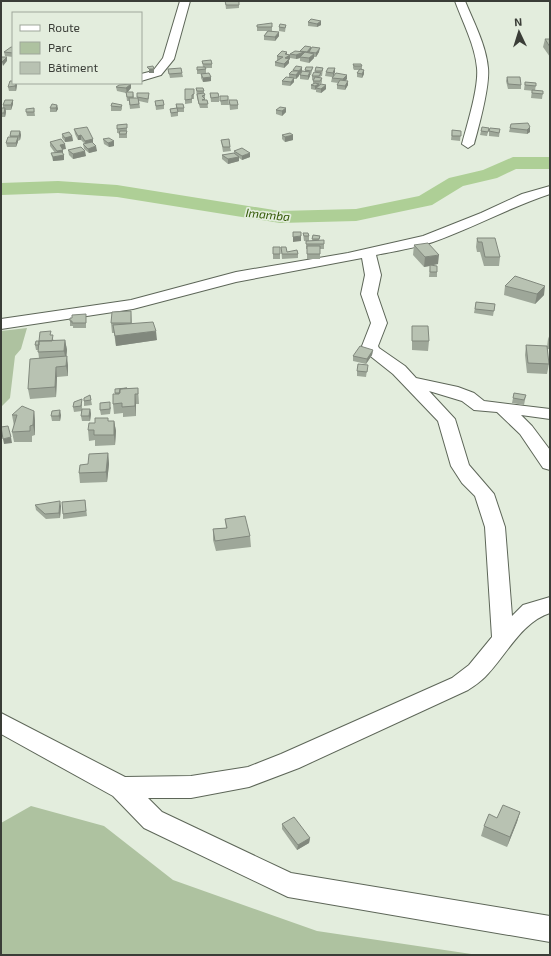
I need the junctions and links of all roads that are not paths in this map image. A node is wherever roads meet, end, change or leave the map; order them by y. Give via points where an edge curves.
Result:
1 (185, 1) edge
2 (460, 1) edge
3 (142, 78) edge
4 (468, 144) dead end
5 (550, 190) edge
6 (368, 253) junction
7 (1, 324) edge
8 (410, 382) junction
9 (502, 408) junction
10 (550, 414) edge
11 (550, 464) edge
12 (550, 593) edge
13 (540, 608) edge
14 (503, 639) junction
15 (1, 723) edge
16 (122, 788) junction
17 (550, 929) edge

1 - 3 street via 168,59 157,73
2 - 4 street via 480,52 483,70
5 - 6 street via 427,239
6 - 7 street via 236,276 133,304
6 - 8 street via 373,275 369,294 379,323 370,346 372,351
8 - 9 street via 452,391 468,397 480,406
8 - 14 street via 446,419 460,466 484,494 495,527
9 - 10 street
9 - 11 street via 526,430
12 - 13 street
13 - 14 street
14 - 16 street via 477,671 460,684 290,762 250,777 191,787
15 - 16 street
16 - 17 street via 153,820 288,885

